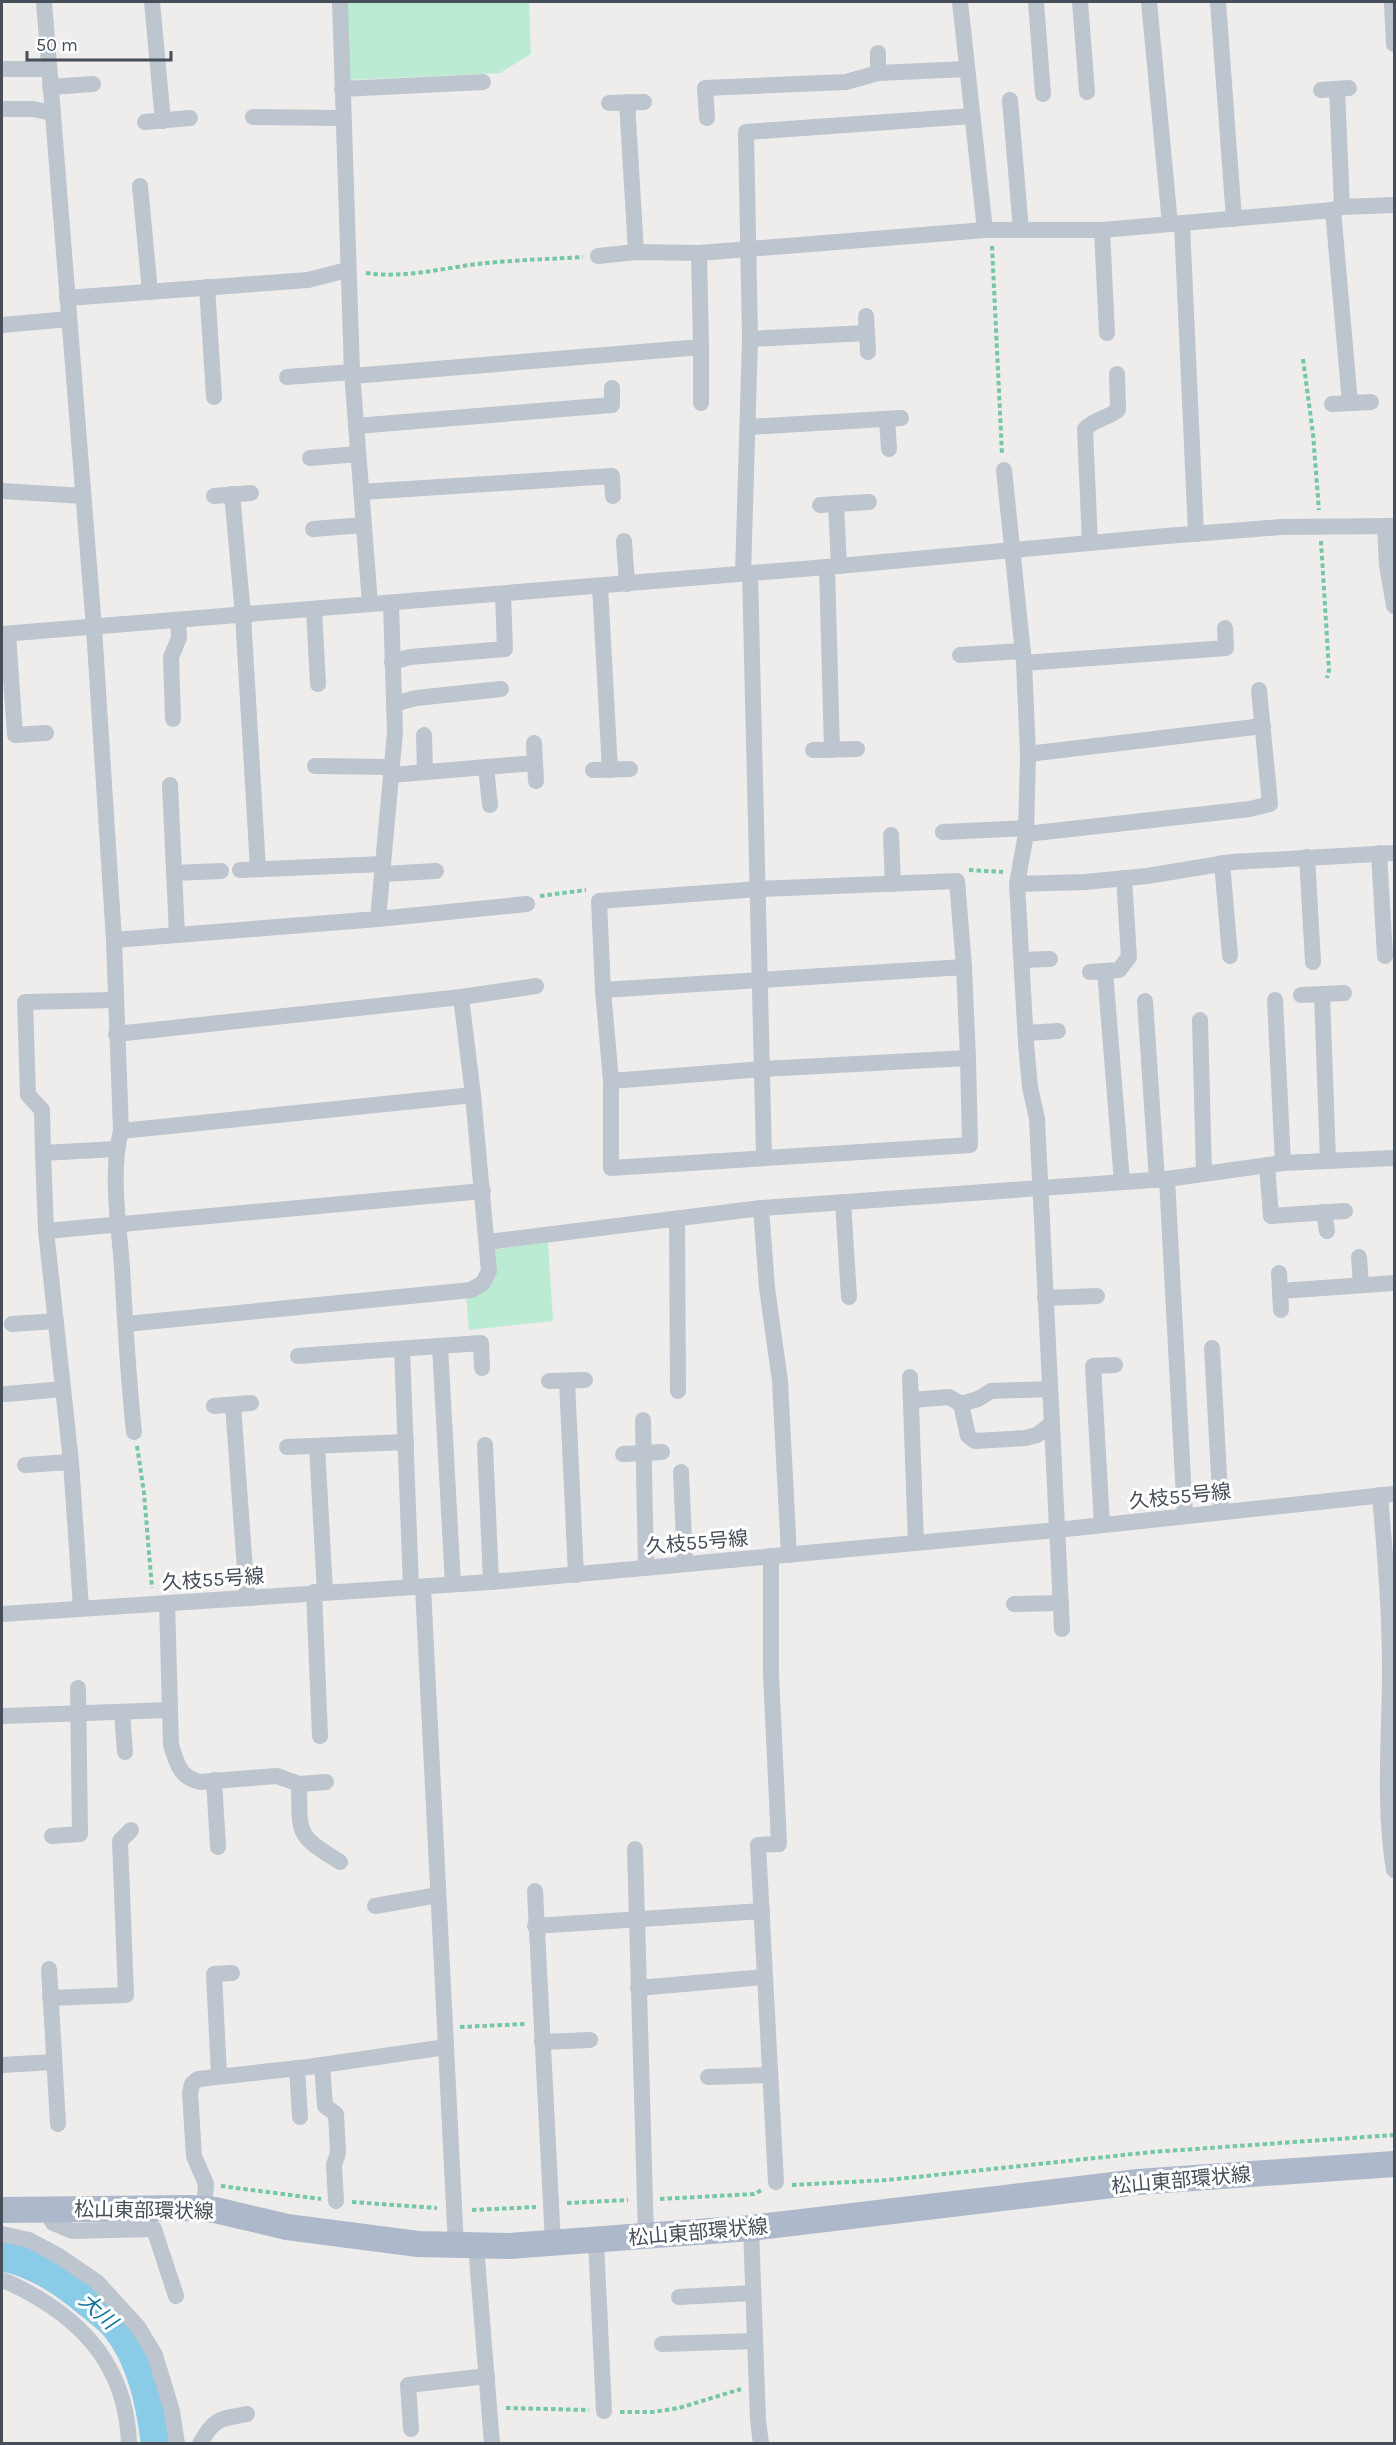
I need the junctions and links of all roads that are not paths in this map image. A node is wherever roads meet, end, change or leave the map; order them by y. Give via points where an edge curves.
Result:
1 (44, 2) edge
2 (152, 2) edge
3 (340, 2) edge
4 (960, 2) edge
5 (1036, 2) edge
6 (1080, 2) edge
7 (1149, 2) edge
8 (1218, 2) edge
9 (1392, 2) edge
10 (1395, 44) edge
11 (878, 53) dead end
12 (2, 69) edge
13 (49, 69) junction
14 (966, 69) junction
15 (878, 73) junction
16 (483, 82) dead end
17 (93, 84) dead end
18 (50, 87) junction
19 (342, 89) junction
20 (1336, 89) dead end
21 (1087, 92) dead end
22 (1043, 94) dead end
23 (1010, 100) dead end
24 (609, 103) dead end
25 (2, 110) edge
26 (52, 113) junction
27 (972, 116) junction
28 (253, 117) dead end
29 (189, 118) dead end
30 (342, 118) junction
31 (707, 118) dead end
32 (163, 121) junction
33 (145, 122) dead end
34 (140, 186) dead end
35 (1395, 205) edge
36 (1338, 208) junction
37 (1234, 219) junction
38 (1176, 224) junction
39 (988, 230) junction
40 (1021, 230) junction
41 (1102, 230) junction
42 (748, 249) junction
43 (636, 252) junction
44 (699, 253) junction
45 (598, 256) road end
46 (347, 270) junction
47 (207, 287) junction
48 (150, 292) junction
49 (67, 298) junction
50 (69, 319) junction
51 (2, 325) edge
52 (1107, 333) dead end
53 (750, 339) junction
54 (701, 347) junction
55 (868, 352) dead end
56 (352, 374) junction
57 (1117, 374) dead end
58 (287, 377) dead end
59 (612, 388) dead end
60 (214, 397) dead end
61 (1371, 402) dead end
62 (701, 403) dead end
63 (1350, 403) junction
64 (1332, 404) dead end
65 (356, 426) junction
66 (748, 427) junction
67 (889, 449) dead end
68 (358, 454) junction
69 (310, 458) dead end
70 (1004, 470) road end
71 (2, 491) edge
72 (361, 492) junction
73 (251, 493) dead end
74 (232, 494) junction
75 (83, 496) junction
76 (214, 496) dead end
77 (613, 496) dead end
78 (868, 502) dead end
79 (364, 525) junction
80 (1390, 526) edge
81 (313, 529) dead end
82 (1196, 534) junction
83 (624, 541) dead end
84 (1090, 543) junction
85 (1013, 549) junction
86 (833, 566) junction
87 (746, 574) junction
88 (627, 584) junction
89 (600, 586) junction
90 (503, 594) junction
91 (370, 604) junction
92 (391, 604) junction
93 (1395, 606) edge
94 (314, 609) junction
95 (243, 615) junction
96 (178, 620) junction
97 (94, 627) junction
98 (1226, 628) dead end
99 (5, 634) edge
100 (960, 655) dead end
101 (1023, 657) junction
102 (392, 662) junction
103 (318, 684) dead end
104 (501, 689) dead end
105 (1259, 690) dead end
106 (394, 704) junction
107 (173, 719) dead end
108 (1263, 726) junction
109 (46, 733) dead end
110 (424, 735) dead end
111 (534, 743) dead end
112 (857, 749) dead end
113 (813, 750) dead end
114 (832, 750) junction
115 (1028, 754) junction
116 (535, 762) junction
117 (315, 766) dead end
118 (486, 767) junction
119 (630, 769) dead end
120 (391, 771) junction
121 (425, 771) junction
122 (536, 781) dead end
123 (170, 786) dead end
124 (490, 805) dead end
125 (1026, 831) junction
126 (944, 832) dead end
127 (891, 835) dead end
128 (1387, 853) edge
129 (1307, 857) junction
130 (1222, 864) junction
131 (258, 869) junction
132 (382, 869) junction
133 (240, 870) dead end
134 (436, 871) dead end
135 (221, 872) dead end
136 (174, 873) junction
137 (1124, 878) junction
138 (893, 884) junction
139 (1017, 884) junction
140 (759, 889) junction
141 (526, 904) road end
142 (378, 919) junction
143 (177, 935) junction
144 (114, 940) junction
145 (1230, 956) dead end
146 (1385, 956) dead end
147 (1050, 959) dead end
148 (1022, 960) junction
149 (1313, 962) dead end
150 (964, 967) junction
151 (761, 981) junction
152 (536, 986) dead end
153 (603, 990) junction
154 (1344, 993) dead end
155 (1322, 994) junction
156 (1301, 995) dead end
157 (461, 997) junction
158 (115, 1000) junction
159 (1275, 1000) dead end
160 (1145, 1001) dead end
161 (1200, 1020) dead end
162 (1058, 1031) dead end
163 (1026, 1032) junction
164 (116, 1034) junction
165 (968, 1058) junction
166 (763, 1069) junction
167 (610, 1081) junction
168 (473, 1095) junction
169 (121, 1131) junction
170 (116, 1149) junction
171 (43, 1153) junction
172 (764, 1157) junction
173 (1395, 1158) edge
174 (1328, 1161) junction
175 (1275, 1164) junction
176 (1204, 1174) junction
177 (1162, 1179) junction
178 (1122, 1182) junction
179 (1040, 1189) junction
180 (483, 1191) junction
181 (843, 1202) junction
182 (761, 1208) junction
183 (1345, 1211) dead end
184 (1324, 1212) junction
185 (677, 1219) junction
186 (119, 1226) junction
187 (46, 1231) junction
188 (1327, 1231) dead end
189 (488, 1242) junction
190 (1359, 1257) dead end
191 (1279, 1273) dead end
192 (1395, 1283) edge
193 (1361, 1285) junction
194 (1280, 1291) junction
195 (1097, 1296) dead end
196 (849, 1297) dead end
197 (1045, 1298) junction
198 (1281, 1310) dead end
199 (56, 1321) junction
200 (12, 1324) dead end
201 (126, 1324) junction
202 (440, 1346) junction
203 (1212, 1348) dead end
204 (402, 1349) junction
205 (298, 1356) dead end
206 (1115, 1365) dead end
207 (482, 1368) dead end
208 (910, 1377) dead end
209 (585, 1380) dead end
210 (549, 1381) dead end
211 (567, 1381) junction
212 (63, 1389) junction
213 (1050, 1389) junction
214 (678, 1391) dead end
215 (6, 1394) dead end
216 (911, 1400) junction
217 (251, 1403) dead end
218 (961, 1404) junction
219 (233, 1405) junction
220 (214, 1406) dead end
221 (643, 1420) dead end
222 (1051, 1424) junction
223 (134, 1432) road end
224 (406, 1442) junction
225 (485, 1445) dead end
226 (317, 1446) junction
227 (287, 1447) dead end
228 (662, 1452) dead end
229 (644, 1453) junction
230 (623, 1454) dead end
231 (570, 1455) junction
232 (588, 1455) dead end
233 (71, 1461) junction
234 (25, 1465) dead end
235 (681, 1472) dead end
236 (1387, 1495) edge
237 (1221, 1512) junction
238 (1185, 1516) junction
239 (1102, 1525) junction
240 (1057, 1530) junction
241 (916, 1543) junction
242 (789, 1555) junction
243 (771, 1556) junction
244 (685, 1564) junction
245 (646, 1568) junction
246 (576, 1575) junction
247 (491, 1582) junction
248 (453, 1584) junction
249 (417, 1587) junction
250 (319, 1592) junction
251 (247, 1597) junction
252 (160, 1603) junction
253 (1061, 1603) junction
254 (1014, 1604) dead end
255 (81, 1608) junction
256 (2, 1614) edge
257 (1062, 1629) dead end
258 (78, 1688) dead end
259 (169, 1710) junction
260 (122, 1712) junction
261 (79, 1715) junction
262 (2, 1716) edge
263 (320, 1736) dead end
264 (124, 1752) dead end
265 (214, 1780) junction
266 (326, 1782) dead end
267 (299, 1784) junction
268 (1391, 1805) edge
269 (131, 1830) dead end
270 (52, 1836) dead end
271 (218, 1847) dead end
272 (635, 1849) dead end
273 (340, 1862) dead end
274 (1395, 1870) edge
275 (535, 1891) dead end
276 (438, 1895) junction
277 (375, 1906) dead end
278 (762, 1911) junction
279 (637, 1919) junction
280 (535, 1926) junction
281 (49, 1969) dead end
282 (232, 1973) dead end
283 (765, 1977) junction
284 (638, 1988) junction
285 (50, 1998) junction
286 (590, 2040) dead end
287 (542, 2042) junction
288 (446, 2047) junction
289 (54, 2062) junction
290 (2, 2065) edge
291 (322, 2066) junction
292 (297, 2068) junction
293 (219, 2075) junction
294 (770, 2075) junction
295 (708, 2077) dead end
296 (300, 2117) dead end
297 (58, 2124) dead end
298 (1395, 2164) edge
299 (776, 2182) road end
300 (205, 2197) junction
301 (336, 2201) road end
302 (2, 2210) edge
303 (46, 2210) junction
304 (751, 2228) junction
305 (2, 2234) edge
306 (646, 2237) junction
307 (596, 2241) junction
308 (553, 2243) junction
309 (466, 2246) junction
310 (2, 2280) edge
311 (753, 2293) junction
312 (176, 2296) dead end
313 (679, 2297) dead end
314 (755, 2341) junction
315 (662, 2344) dead end
316 (487, 2376) junction
317 (604, 2411) road end
318 (247, 2414) dead end
319 (411, 2428) dead end
320 (129, 2444) edge
321 (177, 2444) edge
322 (200, 2444) edge
323 (492, 2444) edge
324 (760, 2444) edge

1 - 13 street
2 - 32 street
3 - 19 street
4 - 14 street
5 - 22 street
6 - 21 street
7 - 38 street
8 - 37 street
9 - 10 street
11 - 15 street
12 - 13 street
13 - 18 street
14 - 15 street
14 - 27 street
15 - 31 street via 846,82 705,87
16 - 19 street
17 - 18 street
18 - 26 street
19 - 30 street
20 - 36 street
23 - 40 street
24 - 43 street via 636,102
25 - 26 street
26 - 49 street
27 - 39 street
27 - 42 street via 746,132
28 - 30 street
29 - 32 street
30 - 46 street
32 - 33 street
34 - 48 street
35 - 36 street
36 - 37 street
36 - 63 street
37 - 38 street
38 - 41 street
38 - 82 street
39 - 40 street
39 - 42 street
40 - 41 street
41 - 52 street
42 - 44 street
42 - 53 street
43 - 44 street
43 - 45 street
44 - 54 street
46 - 47 street via 308,280
46 - 56 street
47 - 48 street
47 - 60 street
48 - 49 street
49 - 50 street
50 - 51 street
50 - 75 street
53 - 55 street via 866,324
53 - 66 street
54 - 56 street
54 - 62 street
56 - 58 street
56 - 65 street
57 - 84 street via 1118,410 1085,429
59 - 65 street via 612,405
61 - 63 street
63 - 64 street
65 - 68 street
66 - 67 street via 894,419
66 - 87 street
68 - 69 street
68 - 72 street
70 - 85 street
71 - 75 street
72 - 77 street via 612,476
72 - 79 street
73 - 74 street
74 - 76 street
74 - 95 street
75 - 97 street
78 - 86 street via 828,505
79 - 81 street
79 - 91 street
80 - 82 street
80 - 93 street via 1387,565
82 - 84 street
83 - 88 street
84 - 85 street
85 - 86 street
85 - 101 street
86 - 87 street
86 - 114 street
87 - 88 street
87 - 140 street
88 - 89 street
89 - 90 street
89 - 119 street via 602,770
90 - 92 street
90 - 102 street via 505,650 410,657
91 - 92 street
91 - 94 street
92 - 102 street
94 - 95 street
94 - 103 street
95 - 96 street
95 - 131 street
96 - 97 street
96 - 107 street via 179,638 171,657
97 - 99 street
97 - 144 street
98 - 101 street via 1226,648
99 - 109 street via 15,735
100 - 101 street
101 - 115 street
102 - 106 street
104 - 106 street
105 - 108 street
106 - 120 street
108 - 115 street
108 - 125 street via 1270,804
110 - 121 street
111 - 116 street
112 - 114 street
113 - 114 street
115 - 125 street
116 - 118 street
116 - 122 street
117 - 120 street
118 - 121 street
118 - 124 street
120 - 121 street
120 - 132 street
123 - 136 street
125 - 126 street
125 - 139 street
127 - 138 street
128 - 129 street
128 - 146 street
129 - 130 street
129 - 149 street
130 - 137 street
130 - 145 street
131 - 132 street
131 - 133 street
132 - 134 street
132 - 142 street
135 - 136 street
136 - 143 street
137 - 139 street
137 - 178 street via 1129,957 1119,970 1097,971
138 - 140 street
138 - 150 street via 957,880
139 - 148 street
140 - 151 street
140 - 153 street via 599,901
141 - 142 street
142 - 143 street
143 - 144 street
144 - 158 street
147 - 148 street
148 - 163 street
150 - 151 street
150 - 165 street
151 - 153 street
151 - 166 street
152 - 157 street
153 - 167 street
154 - 155 street
155 - 156 street
155 - 174 street
157 - 164 street
157 - 168 street
158 - 164 street
158 - 171 street via 25,1002 28,1095 42,1110
159 - 175 street
160 - 177 street
161 - 176 street
162 - 163 street
163 - 179 street
164 - 169 street
165 - 166 street
165 - 172 street via 970,1145
166 - 167 street
166 - 172 street
167 - 172 street via 611,1168
168 - 169 street
168 - 180 street
169 - 170 street
170 - 171 street
170 - 186 street
171 - 187 street
173 - 174 street
174 - 175 street
175 - 176 street
175 - 184 street via 1271,1216
176 - 177 street
177 - 178 street
177 - 238 street
178 - 179 street
179 - 181 street
179 - 197 street
180 - 186 street
180 - 189 street
181 - 182 street
181 - 196 street
182 - 185 street
182 - 242 street via 780,1381
183 - 184 street
184 - 188 street
185 - 189 street
185 - 214 street
186 - 187 street
186 - 201 street
187 - 199 street
189 - 201 street via 489,1271 483,1283 471,1290
190 - 193 street
191 - 194 street
192 - 193 street
193 - 194 street
194 - 198 street
195 - 197 street
197 - 213 street
199 - 200 street
199 - 212 street
201 - 223 street
202 - 204 street
202 - 207 street via 481,1343
202 - 248 street
203 - 237 street
204 - 205 street
204 - 224 street
206 - 239 street via 1093,1366
208 - 216 street
209 - 211 street
210 - 211 street
211 - 231 street
212 - 215 street
212 - 233 street
213 - 218 street via 992,1391
213 - 222 street
216 - 218 street via 949,1397
216 - 241 street
217 - 219 street
218 - 222 street via 968,1436 975,1441 1026,1438
219 - 220 street
219 - 251 street
221 - 229 street
222 - 240 street
224 - 226 street
224 - 249 street
225 - 247 street
226 - 227 street
226 - 250 street
228 - 229 street
229 - 230 street
229 - 245 street
231 - 232 street
231 - 246 street
233 - 234 street
233 - 255 street
235 - 244 street
236 - 237 street, 久枝55号線
236 - 268 street
237 - 238 street, 久枝55号線
238 - 239 street, 久枝55号線
239 - 240 street, 久枝55号線
240 - 241 street, 久枝55号線
240 - 253 street
241 - 242 street, 久枝55号線
242 - 243 street, 久枝55号線
243 - 244 street, 久枝55号線
243 - 278 street via 771,1674 779,1844 758,1845
244 - 245 street, 久枝55号線
245 - 246 street, 久枝55号線
246 - 247 street, 久枝55号線
247 - 248 street, 久枝55号線
248 - 249 street, 久枝55号線
249 - 250 street, 久枝55号線
249 - 276 street
250 - 251 street, 久枝55号線
250 - 263 street
251 - 252 street, 久枝55号線
252 - 255 street, 久枝55号線
252 - 259 street
253 - 254 street
253 - 257 street
255 - 256 street, 久枝55号線
258 - 261 street
259 - 260 street
259 - 265 street via 171,1745 178,1768 187,1779
260 - 261 street
260 - 264 street
261 - 262 street
261 - 270 street via 80,1834
265 - 267 street via 277,1776
265 - 271 street
266 - 267 street
267 - 273 street via 302,1833 310,1843
268 - 274 street
269 - 285 street via 120,1841 126,1995
272 - 279 street
275 - 280 street
276 - 277 street
276 - 288 street
278 - 279 street
278 - 283 street
279 - 280 street
279 - 284 street
280 - 287 street
281 - 285 street
282 - 293 street via 214,1974
283 - 284 street
283 - 294 street
284 - 306 street
285 - 289 street
286 - 287 street
287 - 308 street
288 - 291 street
288 - 309 street via 454,2210
289 - 290 street
289 - 297 street
291 - 292 street
291 - 301 street via 326,2106 336,2114
292 - 293 street
292 - 296 street
293 - 300 street via 198,2079 190,2092 194,2156
294 - 295 street
294 - 299 street
298 - 304 main road, 松山東部環状線 via 1138,2182
300 - 303 main road, 松山東部環状線
300 - 309 main road, 松山東部環状線 via 244,2216 287,2227 418,2244
302 - 303 main road, 松山東部環状線
303 - 312 street via 53,2223 72,2231 154,2229
304 - 306 main road, 松山東部環状線
304 - 311 street
305 - 321 street via 29,2240 59,2256 97,2282 138,2327 154,2355 172,2411
306 - 307 main road, 松山東部環状線
307 - 308 main road, 松山東部環状線
307 - 317 street
308 - 309 main road, 松山東部環状線
309 - 316 street
310 - 320 street via 66,2315 91,2339 119,2389
311 - 313 street
311 - 314 street
314 - 315 street
314 - 324 street
316 - 319 street via 408,2385
316 - 323 street
318 - 322 street via 220,2419 209,2427

